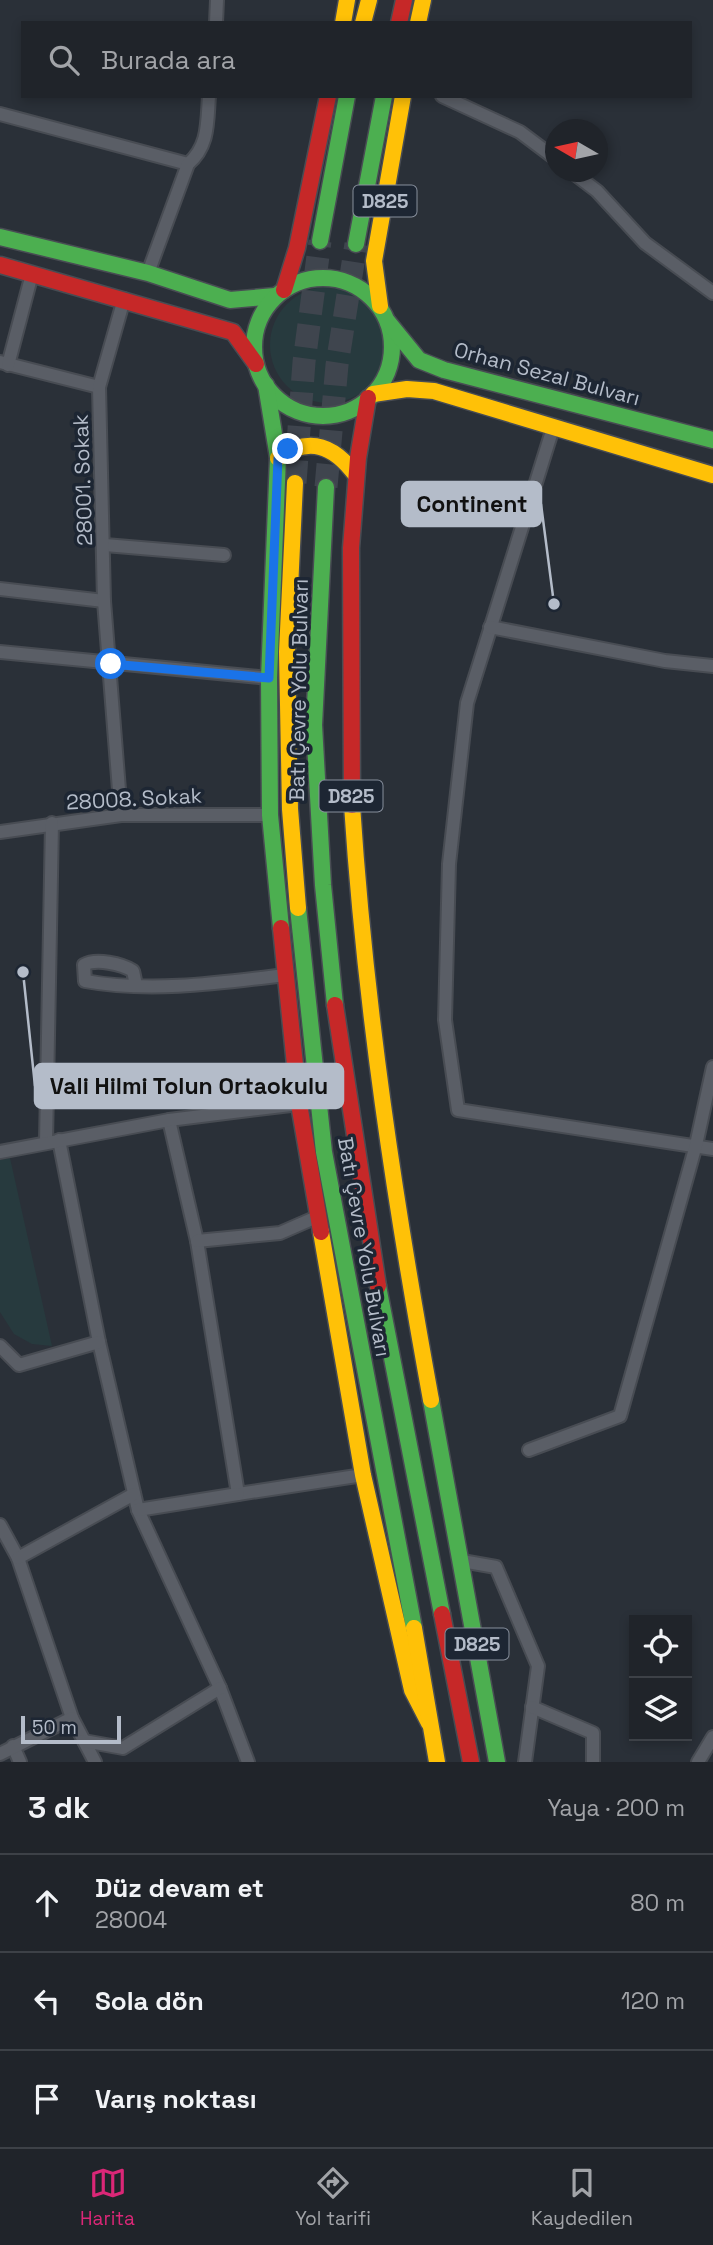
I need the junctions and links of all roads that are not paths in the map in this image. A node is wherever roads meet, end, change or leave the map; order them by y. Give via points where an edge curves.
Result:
1 (217, 0) edge
2 (346, 0) edge
3 (369, 0) edge
4 (404, 0) edge
5 (423, 0) edge
6 (215, 21) edge
7 (343, 21) edge
8 (364, 21) edge
9 (399, 21) edge
10 (418, 21) edge
11 (209, 98) edge
12 (328, 98) edge
13 (346, 98) edge
14 (384, 98) edge
15 (403, 98) edge
16 (446, 98) edge
17 (0, 114) edge
18 (545, 151) edge
19 (188, 164) junction
20 (585, 182) edge
21 (0, 237) edge
22 (320, 241) tunnel mouth
23 (356, 244) tunnel mouth
24 (0, 265) edge
25 (32, 274) junction
26 (148, 274) junction
27 (279, 293) junction
28 (713, 293) edge
29 (124, 299) junction
30 (380, 306) junction
31 (388, 322) junction
32 (4, 363) edge
33 (256, 364) junction
34 (266, 385) junction
35 (99, 387) junction
36 (371, 396) junction
37 (553, 428) junction
38 (713, 440) edge
39 (278, 458) junction
40 (355, 474) junction
41 (713, 475) edge
42 (295, 483) tunnel mouth
43 (327, 487) tunnel mouth
44 (105, 544) junction
45 (224, 555) dead end
46 (0, 589) edge
47 (104, 601) junction
48 (490, 627) junction
49 (0, 652) edge
50 (111, 664) junction
51 (713, 666) edge
52 (269, 678) junction
53 (121, 815) junction
54 (270, 815) junction
55 (52, 823) junction
56 (0, 832) edge
57 (285, 975) junction
58 (136, 985) dead end
59 (713, 1067) edge
60 (299, 1104) junction
61 (169, 1120) junction
62 (52, 1141) junction
63 (696, 1145) junction
64 (713, 1149) edge
65 (0, 1152) edge
66 (319, 1216) junction
67 (197, 1241) junction
68 (99, 1342) junction
69 (1, 1348) edge
70 (529, 1450) dead end
71 (363, 1475) junction
72 (134, 1494) junction
73 (238, 1494) junction
74 (138, 1510) junction
75 (0, 1525) edge
76 (18, 1558) junction
77 (461, 1561) junction
78 (220, 1688) junction
79 (533, 1707) junction
80 (72, 1718) junction
81 (436, 1736) junction
82 (713, 1737) edge
83 (84, 1741) junction
84 (13, 1746) junction
85 (123, 1748) junction
86 (0, 1754) edge
87 (20, 1762) edge
88 (95, 1762) edge
89 (129, 1762) edge
90 (248, 1762) edge
91 (437, 1762) edge
92 (471, 1762) edge
93 (497, 1762) edge
94 (525, 1762) edge
95 (593, 1762) edge
96 (698, 1762) edge

1 - 6 street
2 - 7 main road
3 - 8 main road
4 - 9 main road
5 - 10 main road
11 - 19 street via 206,139
12 - 27 main road via 298,248
13 - 22 main road
14 - 23 main road
15 - 30 main road, D825 via 374,261
16 - 18 street via 520,132
17 - 19 street
19 - 26 street
20 - 28 street via 645,243
21 - 26 main road
24 - 25 main road
25 - 29 main road
25 - 32 street
26 - 27 main road via 230,300
27 - 30 main road, D825 via 311,278 331,278 351,283
27 - 33 main road via 257,328
29 - 33 main road via 233,332
29 - 35 street, 28001. Sokak
30 - 31 main road, D825
31 - 36 main road, D825 via 391,360
31 - 38 main road, Orhan Sezal Bulvarı via 419,360 444,370
32 - 35 street
33 - 34 main road
34 - 36 main road via 297,411 317,416 357,407
34 - 39 main road
35 - 44 street, 28001. Sokak
36 - 37 main road via 407,389 434,390
36 - 40 main road, D825
37 - 41 main road
37 - 48 street
39 - 40 main road via 288,449 320,444 336,450
39 - 52 main road
40 - 77 main road, D825 via 349,712 353,856 371,1050
42 - 81 main road, Batı Çevre Yolu Bulvarı via 287,652 290,809 305,996 344,1269
43 - 92 main road, Batı Çevre Yolu Bulvarı via 314,757 329,967 372,1250
44 - 45 street
44 - 47 street, 28001. Sokak
46 - 47 street
47 - 50 street, 28001. Sokak
48 - 51 street
48 - 63 street via 467,703 449,864 445,1020 457,1110
49 - 50 street
50 - 52 street
50 - 53 street, 28001. Sokak
52 - 54 main road
53 - 54 street, 28008. Sokak
53 - 55 street, 28008. Sokak
54 - 57 main road
55 - 56 street, 28008. Sokak
55 - 62 street
57 - 58 street via 218,983 134,986 110,985 85,981 83,965 97,961 128,967
57 - 60 main road
59 - 63 street
60 - 61 street
60 - 66 main road
61 - 62 street
61 - 67 street
62 - 65 street
62 - 68 street
63 - 64 street
63 - 70 street via 620,1416
66 - 67 street via 280,1233
66 - 71 main road
67 - 73 street
68 - 69 street via 19,1364
68 - 72 street
71 - 73 street
71 - 81 main road via 412,1690
72 - 74 street
72 - 76 street
73 - 74 street
74 - 78 street
75 - 76 street
76 - 80 street
77 - 79 street via 496,1567 538,1666
77 - 93 main road, D825
78 - 85 street
78 - 90 street
79 - 94 street
79 - 95 street via 593,1733
80 - 83 street
80 - 84 street
81 - 91 main road, Batı Çevre Yolu Bulvarı
82 - 96 street
83 - 85 street
83 - 88 street
84 - 86 street
84 - 87 street
85 - 89 street

